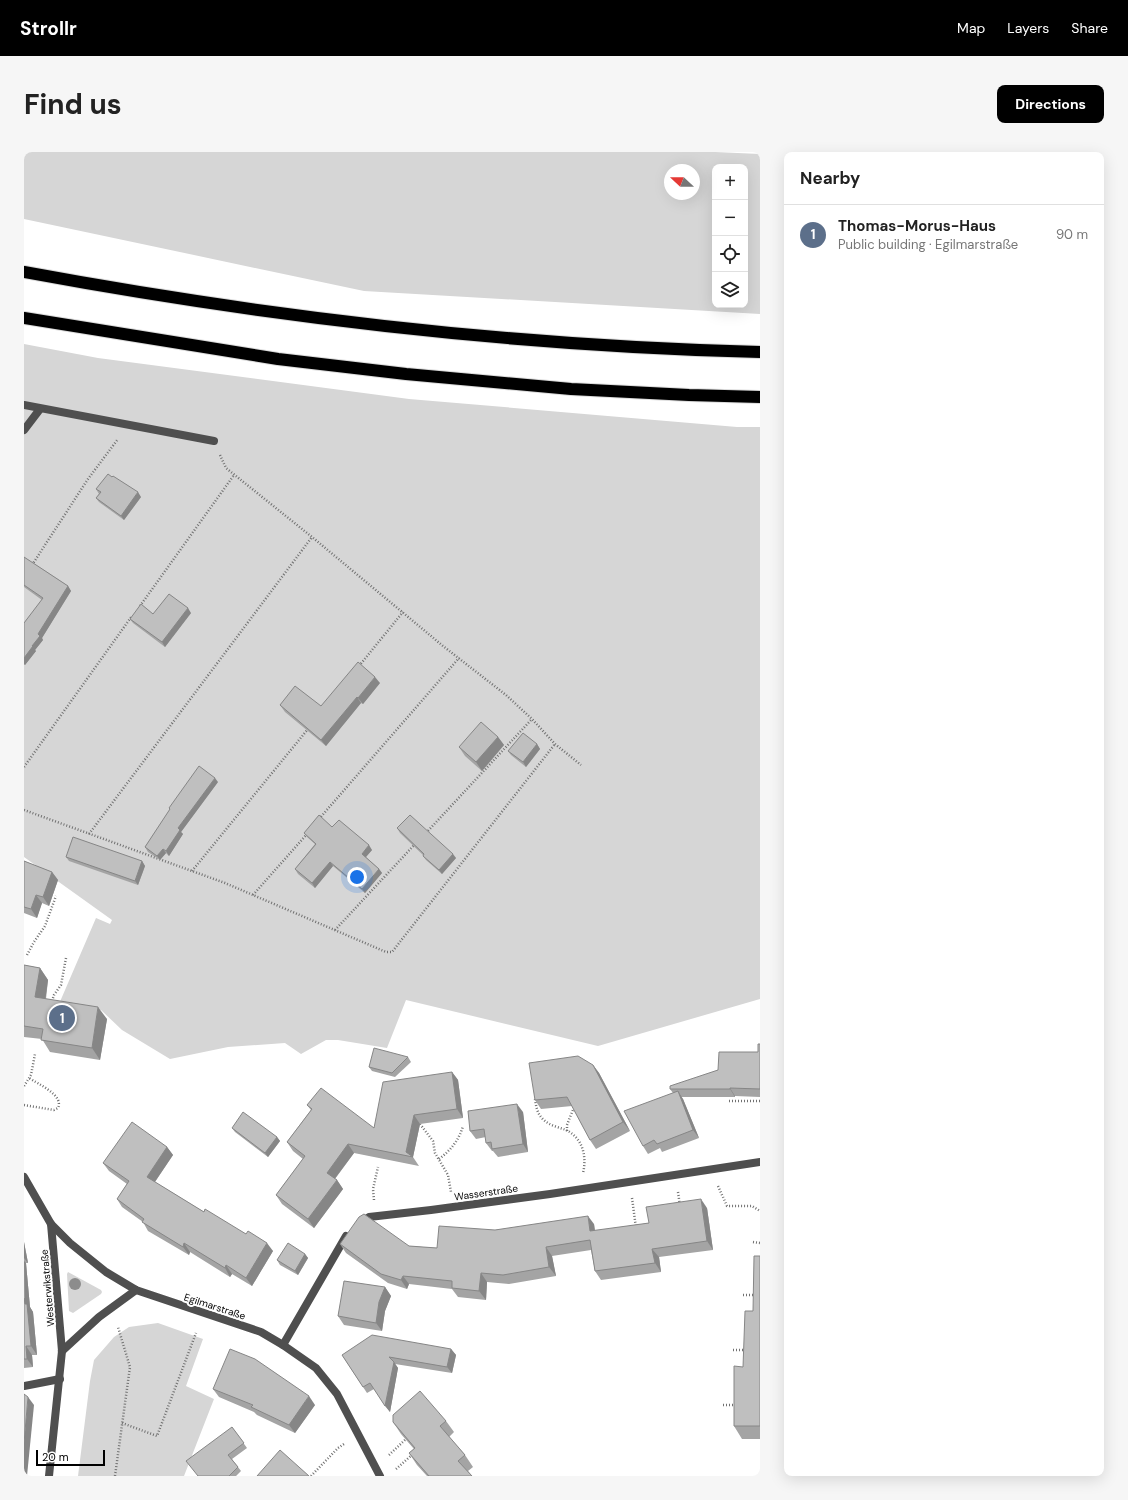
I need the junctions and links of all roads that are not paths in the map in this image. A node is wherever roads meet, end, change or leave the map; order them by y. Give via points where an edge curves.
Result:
1 (24, 272) edge
2 (24, 318) edge
3 (760, 352) edge
4 (760, 397) edge
5 (24, 405) edge
6 (40, 409) junction
7 (24, 430) edge
8 (214, 440) road end
9 (760, 1162) edge
10 (24, 1177) edge
11 (51, 1224) junction
12 (136, 1290) junction
13 (283, 1345) junction
14 (62, 1351) junction
15 (60, 1379) junction
16 (24, 1386) edge
17 (49, 1476) edge
18 (380, 1476) edge

1 - 3 highway via 173,298 407,329 516,340 676,350
2 - 4 highway via 278,359 406,374 570,389
5 - 6 street
6 - 7 street
6 - 8 street
9 - 13 street, Wasserstraße via 369,1217 352,1229 343,1240
10 - 11 street, Egilmarstraße
11 - 12 street, Egilmarstraße via 70,1244 106,1272
11 - 14 street, Westerwikstraße
12 - 13 street, Egilmarstraße via 260,1332
12 - 14 street via 99,1317
13 - 18 street, Egilmarstraße via 316,1368 337,1394
14 - 15 street, Westerwikstraße
15 - 16 street
15 - 17 street, Westerwikstraße

